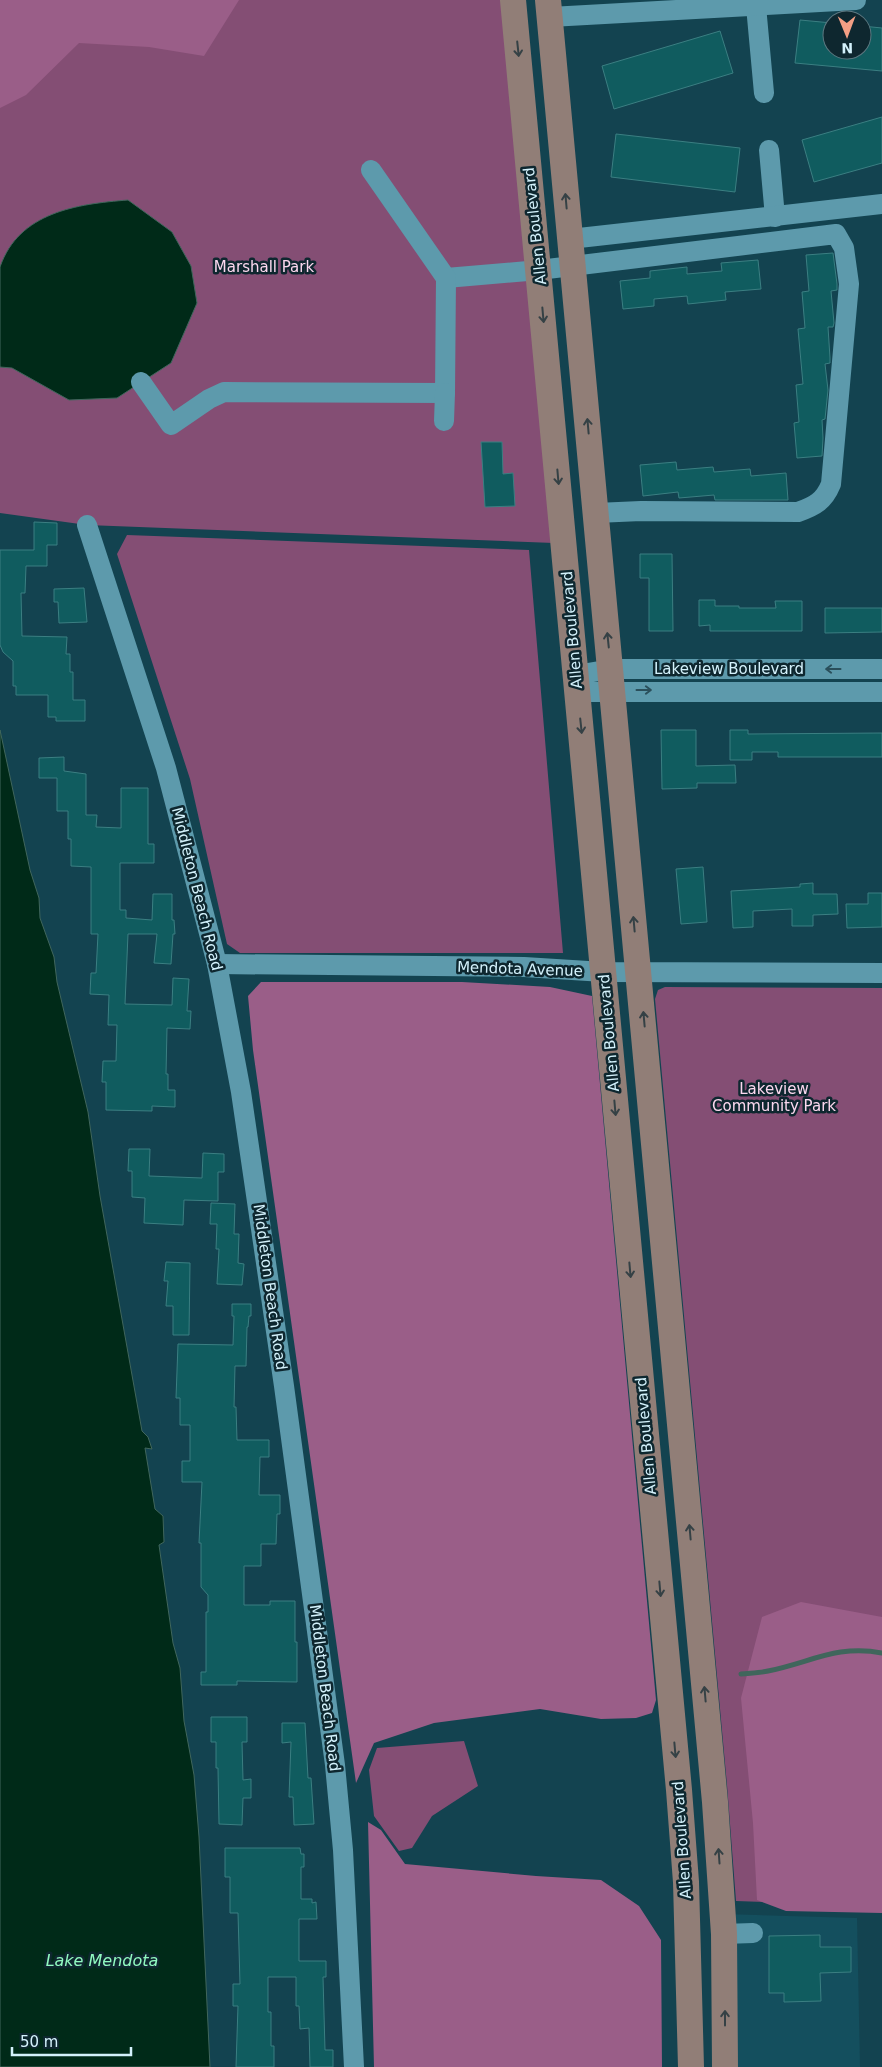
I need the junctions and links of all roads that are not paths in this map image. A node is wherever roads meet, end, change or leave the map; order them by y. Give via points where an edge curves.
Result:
1 (513, 0) edge
2 (856, 0) edge
3 (724, 4) edge
4 (756, 6) junction
5 (549, 8) edge
6 (764, 93) dead end
7 (769, 150) dead end
8 (371, 170) dead end
9 (882, 204) edge
10 (775, 216) junction
11 (570, 239) junction
12 (573, 267) junction
13 (539, 270) junction
14 (446, 278) junction
15 (141, 382) dead end
16 (445, 393) junction
17 (444, 421) dead end
18 (596, 513) junction
19 (87, 525) dead end
20 (882, 670) edge
21 (611, 680) junction
22 (577, 684) junction
23 (882, 692) edge
24 (217, 964) junction
25 (604, 972) junction
26 (639, 972) junction
27 (882, 974) edge
28 (753, 1933) dead end
29 (724, 1934) junction
30 (354, 2067) edge
31 (691, 2067) edge
32 (725, 2067) edge

1 -> 13 main road, Allen Boulevard
2 - 4 street
3 - 4 street
3 - 5 street
4 - 6 street
11 -> 5 main road
7 - 10 street
8 - 14 street
9 - 10 street
10 - 11 street
11 - 12 main road
12 - 13 street
18 -> 12 main road
12 - 18 street via 836,234 844,248 849,274 831,484 827,494 814,506 798,512
13 - 14 street
13 -> 22 main road, Allen Boulevard
14 - 16 street
15 - 16 street via 171,425 224,392
16 - 17 street
21 -> 18 main road
19 - 24 street, Middleton Beach Road via 166,768
20 -> 21 street, Lakeview Boulevard
21 - 22 street, Lakeview Boulevard
21 -> 23 street, Lakeview Boulevard
26 -> 21 main road
22 -> 25 main road, Allen Boulevard
24 - 25 street, Mendota Avenue via 524,967
24 - 30 street, Middleton Beach Road via 241,1092 282,1367 335,1765 343,1850
25 - 26 street, Mendota Avenue
25 -> 31 main road, Allen Boulevard via 686,1882
26 - 27 street, Mendota Avenue
29 -> 26 main road via 715,1802
28 - 29 street
32 -> 29 main road

